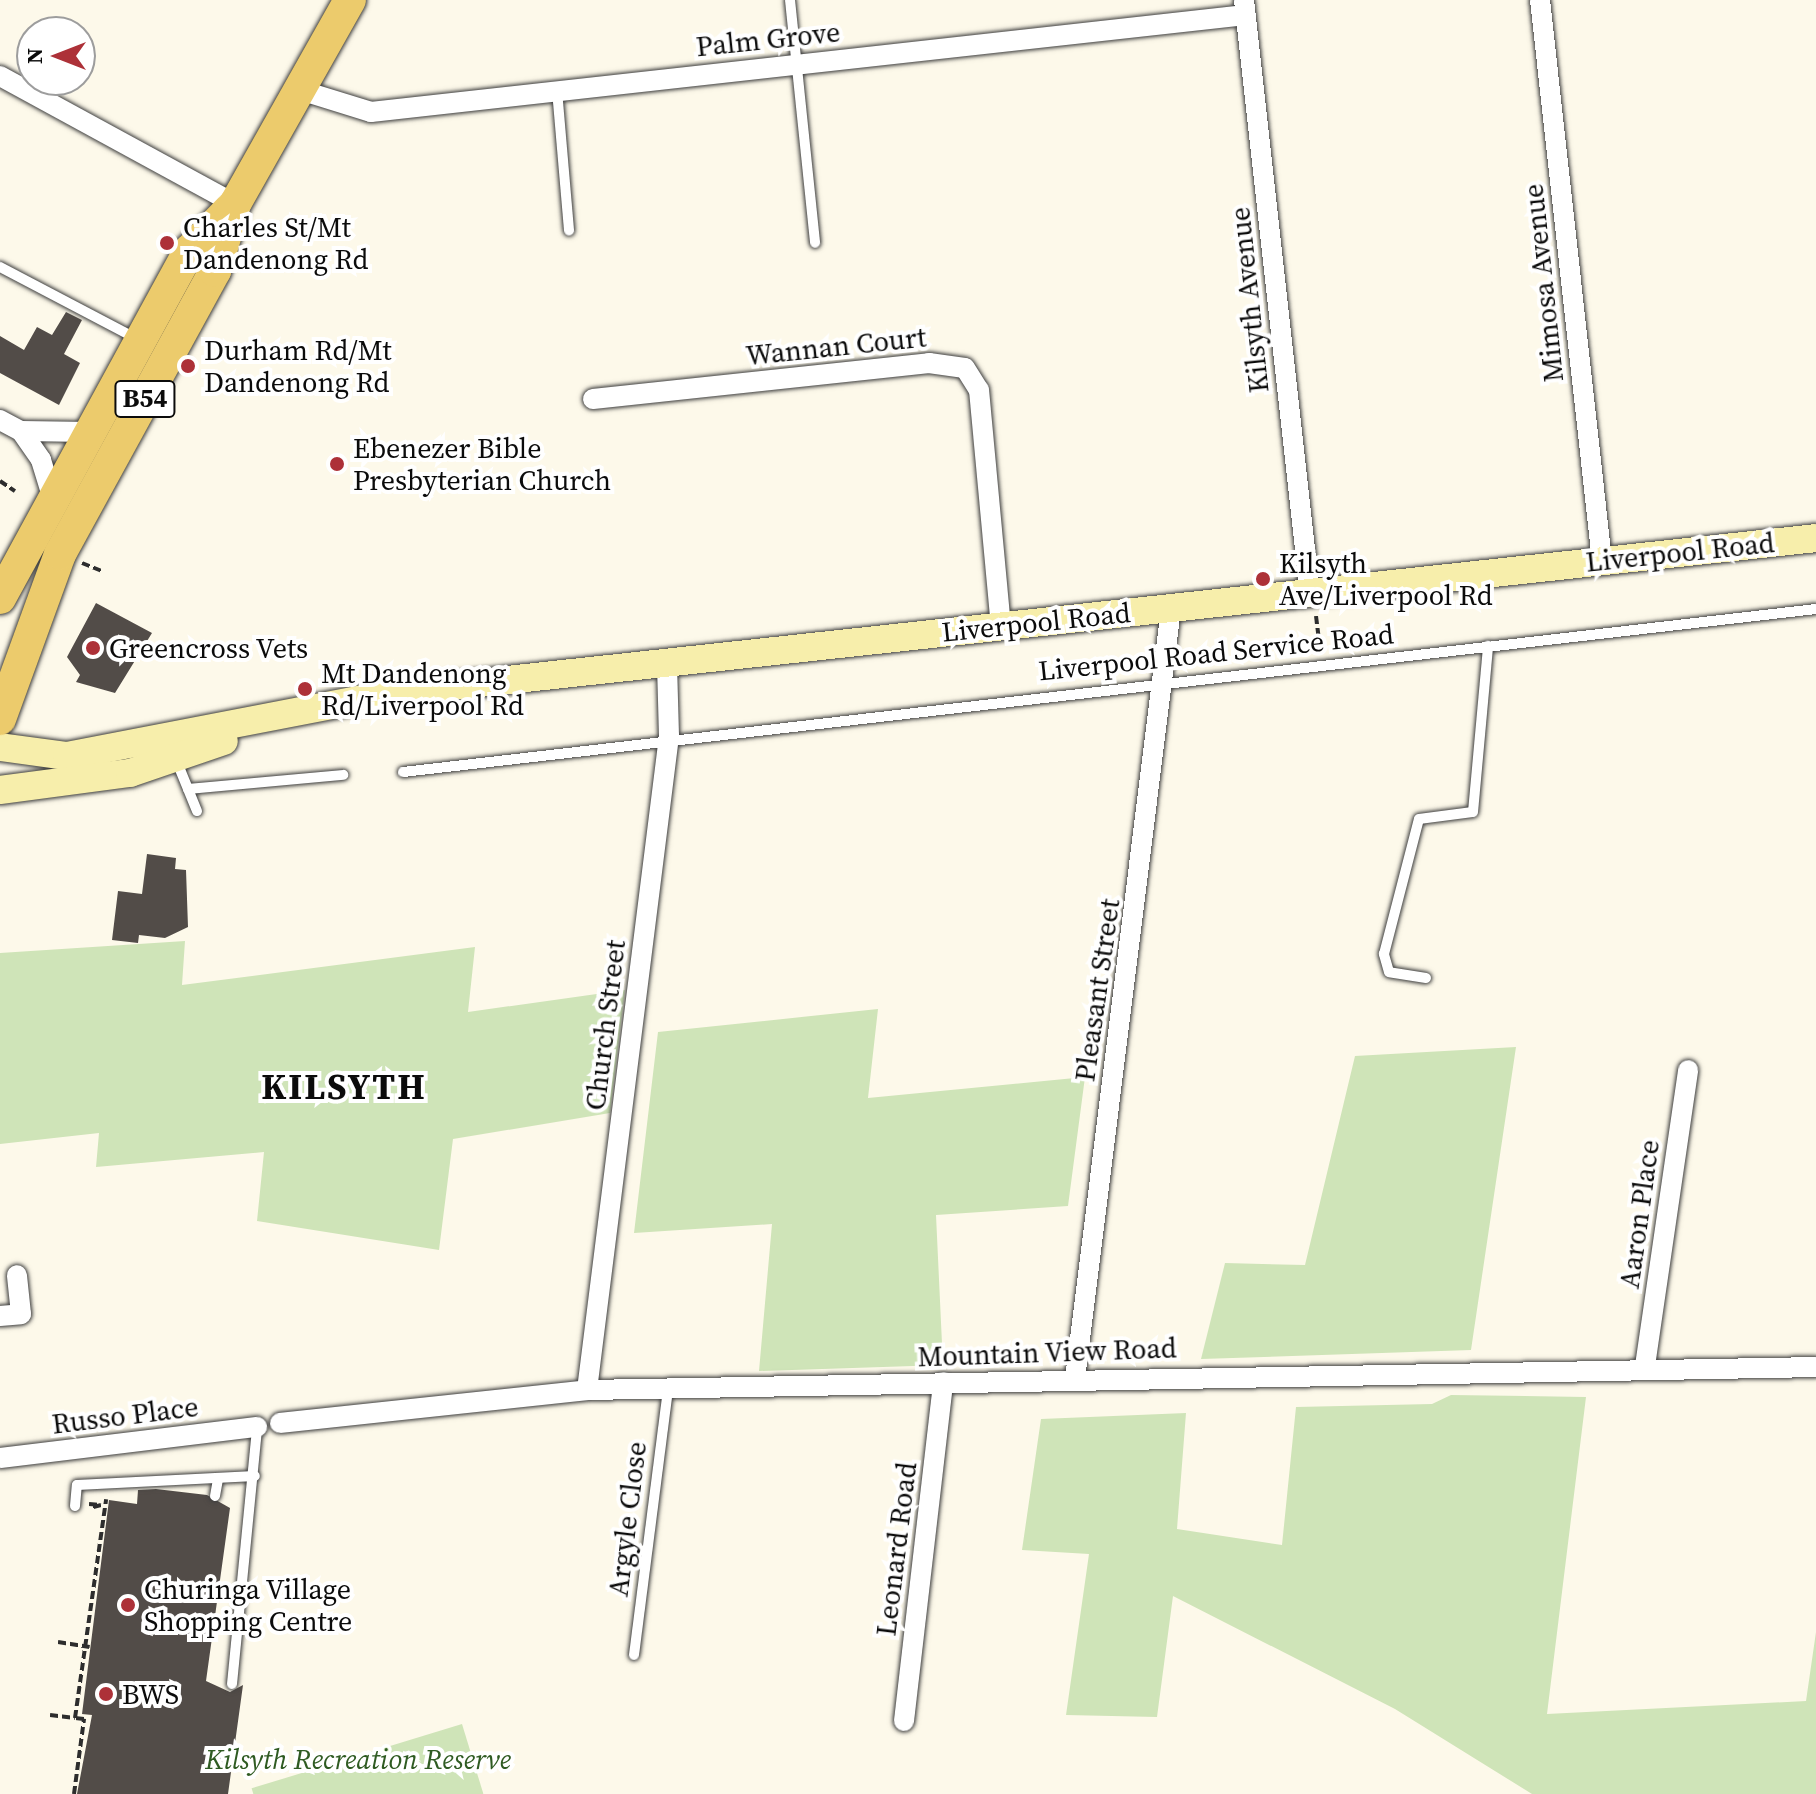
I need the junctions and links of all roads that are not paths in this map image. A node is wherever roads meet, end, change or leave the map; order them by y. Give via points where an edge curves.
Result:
1 (350, 0) edge
2 (790, 0) edge
3 (1540, 0) edge
4 (1245, 7) edge
5 (797, 65) junction
6 (0, 76) edge
7 (300, 90) junction
8 (557, 90) junction
9 (235, 204) junction
10 (569, 230) dead end
11 (815, 243) dead end
12 (0, 267) edge
13 (140, 341) junction
14 (593, 399) dead end
15 (0, 420) edge
16 (21, 431) junction
17 (90, 432) junction
18 (52, 496) junction
19 (1816, 538) edge
20 (1602, 561) junction
21 (7, 564) edge
22 (46, 591) junction
23 (0, 598) edge
24 (1313, 603) junction
25 (0, 605) edge
26 (1171, 608) junction
27 (1816, 609) edge
28 (30, 625) junction
29 (1001, 626) junction
30 (1488, 646) junction
31 (667, 666) junction
32 (1166, 681) junction
33 (0, 719) edge
34 (258, 725) junction
35 (669, 736) junction
36 (0, 747) edge
37 (177, 762) junction
38 (403, 772) dead end
39 (343, 775) dead end
40 (188, 789) junction
41 (0, 790) edge
42 (197, 811) dead end
43 (1426, 978) dead end
44 (1688, 1070) dead end
45 (17, 1275) dead end
46 (0, 1316) edge
47 (1645, 1366) junction
48 (1816, 1367) edge
49 (1075, 1379) junction
50 (943, 1382) junction
51 (668, 1389) junction
52 (587, 1390) junction
53 (280, 1423) dead end
54 (257, 1427) joint
55 (0, 1458) edge
56 (255, 1476) junction
57 (218, 1479) junction
58 (215, 1496) dead end
59 (75, 1506) road end
60 (634, 1655) dead end
61 (232, 1684) dead end
62 (904, 1721) dead end

1 - 7 main road, B54
2 - 5 lane
3 - 20 street, Mimosa Avenue
4 - 5 street, Palm Grove
4 - 24 street, Kilsyth Avenue
5 - 8 street, Palm Grove
5 - 11 lane
6 - 9 street
7 - 8 street, Palm Grove via 371,112
7 - 9 main road, B54
8 - 10 lane
9 - 13 main road, B54 via 190,250
9 - 22 main road, B54 via 215,271
12 - 13 lane
13 - 17 main road, B54
14 - 29 street, Wannan Court via 929,363 965,368 979,390
15 - 16 street
16 - 17 street
16 - 18 street via 41,460
17 - 18 main road, B54
18 - 21 main road, B54
19 - 20 main road, Liverpool Road
20 - 24 main road, Liverpool Road
21 - 22 main road
21 - 23 main road, B54
22 - 28 main road, B54
24 - 26 main road, Liverpool Road
25 - 28 main road
26 - 29 main road, Liverpool Road
26 - 32 street, Pleasant Street
27 - 30 lane, Liverpool Road Service Road
28 - 33 main road, B54
29 - 31 main road, Liverpool Road
30 - 32 lane, Liverpool Road Service Road
30 - 43 lane via 1473,812 1419,819 1384,954 1389,972
31 - 34 main road, Liverpool Road via 406,691
31 - 35 street, Church Street
32 - 35 lane, Liverpool Road Service Road
32 - 49 street, Pleasant Street
34 - 36 main road, Liverpool Road via 67,756
34 - 37 main road, Liverpool Road
35 - 38 lane, Liverpool Road Service Road
35 - 52 street, Church Street
37 - 40 lane
37 - 41 main road, Liverpool Road
39 - 40 lane
40 - 42 lane
44 - 47 street, Aaron Place
45 - 46 street via 21,1314
47 - 48 street, Mountain View Road
47 - 49 street, Mountain View Road
49 - 50 street, Mountain View Road
50 - 51 street, Mountain View Road
50 - 62 street, Leonard Road
51 - 52 street, Mountain View Road
51 - 60 lane, Argyle Close
52 - 53 street, Mountain View Road
54 - 55 street, Russo Place
54 - 56 lane
56 - 57 lane
56 - 61 lane
57 - 58 lane
57 - 59 lane via 77,1485

